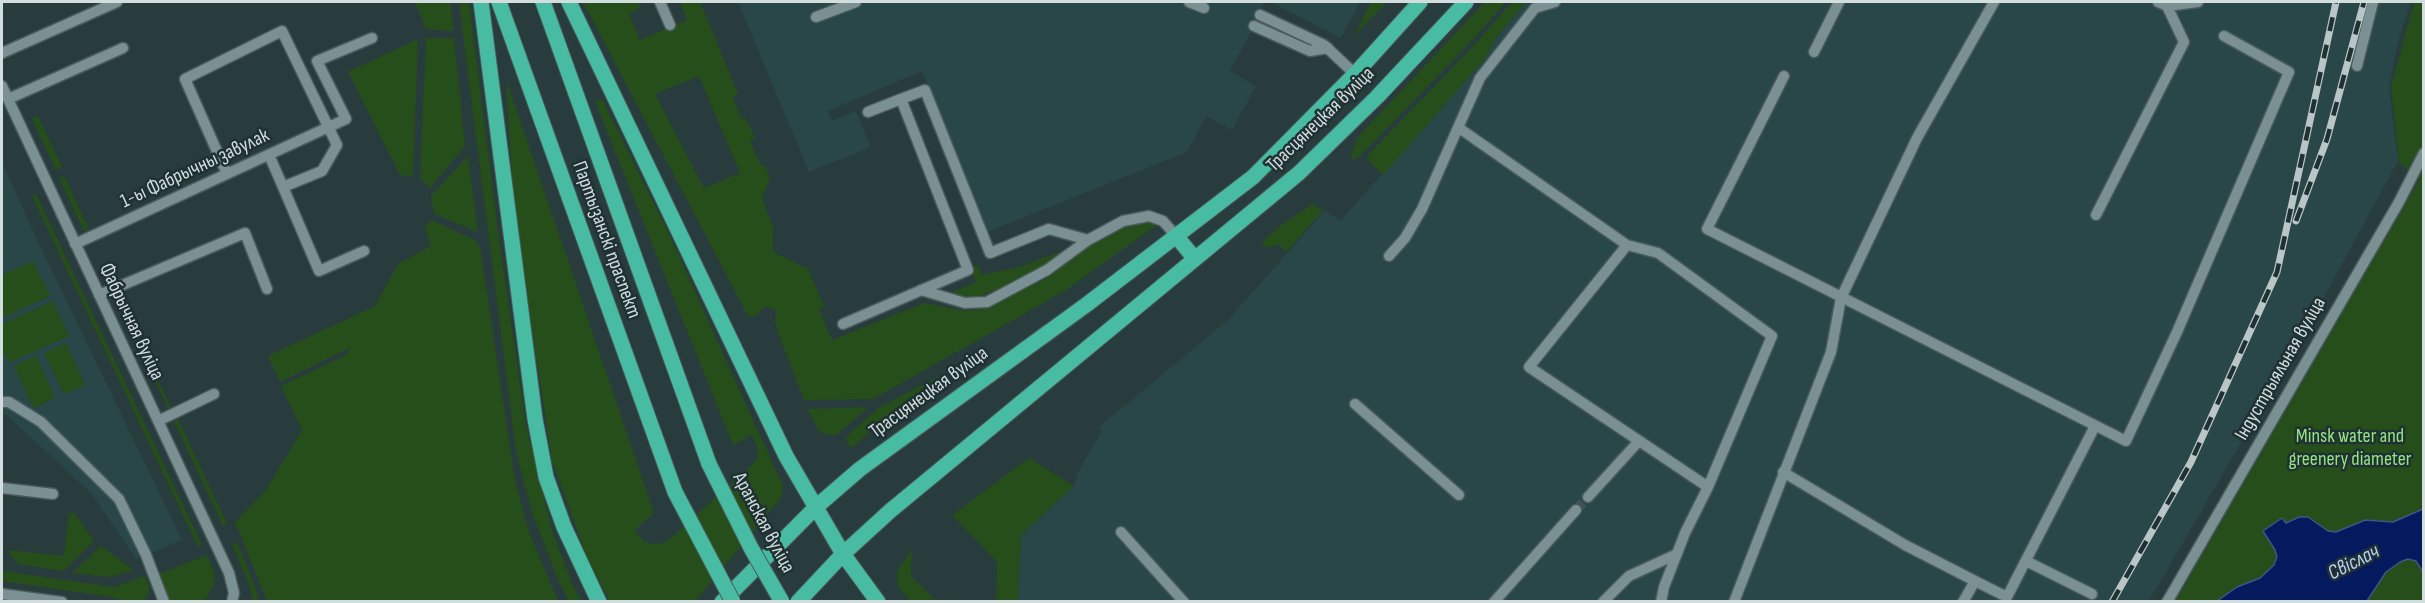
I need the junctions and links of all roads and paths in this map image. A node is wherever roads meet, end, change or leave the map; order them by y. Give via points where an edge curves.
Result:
1 (117, 2) edge
2 (481, 2) edge
3 (499, 2) edge
4 (543, 2) edge
5 (569, 2) edge
6 (660, 2) edge
7 (856, 2) edge
8 (1189, 2) edge
9 (1420, 2) edge
10 (1466, 2) edge
11 (1555, 2) edge
12 (1839, 2) edge
13 (1994, 2) edge
14 (2198, 2) edge
15 (2373, 2) edge
16 (2163, 4) edge
17 (1204, 8) dead end
18 (1260, 15) dead end
19 (816, 17) dead end
20 (670, 25) dead end
21 (1254, 26) dead end
22 (2224, 36) dead end
23 (372, 38) dead end
24 (123, 48) dead end
25 (1328, 48) junction
26 (1814, 52) dead end
27 (2, 53) edge
28 (2357, 66) dead end
29 (1355, 74) junction
30 (1784, 76) dead end
31 (2, 86) edge
32 (8, 99) junction
33 (901, 99) junction
34 (868, 112) dead end
35 (330, 127) junction
36 (1459, 128) junction
37 (2424, 153) edge
38 (268, 154) junction
39 (227, 174) junction
40 (283, 187) junction
41 (2096, 215) dead end
42 (1177, 237) junction
43 (1088, 240) junction
44 (75, 244) junction
45 (1627, 245) junction
46 (364, 251) dead end
47 (1389, 256) dead end
48 (1195, 259) junction
49 (267, 289) dead end
50 (921, 290) junction
51 (99, 295) junction
52 (1841, 298) junction
53 (843, 324) dead end
54 (214, 394) dead end
55 (2, 402) edge
56 (1355, 404) dead end
57 (158, 421) junction
58 (2095, 426) junction
59 (1639, 441) junction
60 (709, 464) joint
61 (1783, 472) junction
62 (1708, 487) junction
63 (2, 489) edge
64 (53, 494) dead end
65 (1459, 495) dead end
66 (1588, 497) tunnel mouth
67 (816, 507) junction
68 (1576, 510) tunnel mouth
69 (1121, 532) dead end
70 (843, 554) junction
71 (1677, 554) junction
72 (2026, 561) junction
73 (1975, 581) junction
74 (2, 594) edge
75 (2092, 594) dead end
76 (62, 602) edge
77 (164, 602) edge
78 (232, 602) edge
79 (599, 602) edge
80 (722, 602) edge
81 (733, 602) edge
82 (782, 602) edge
83 (798, 602) edge
84 (878, 602) edge
85 (1184, 602) edge
86 (1494, 602) edge
87 (1603, 602) edge
88 (1661, 602) edge
89 (1734, 602) edge
90 (1963, 602) edge
91 (2167, 602) edge

1 - 27 street
2 - 79 main road via 535,419 546,477
3 - 81 main road, Партызанскі праспект, bridge via 675,492
4 - 60 main road, Партызанскі праспект
5 - 67 main road via 786,456
6 - 20 street
7 - 19 street
8 - 17 street
9 - 29 main road, Трасцянецкая вуліца
10 - 48 main road, Трасцянецкая вуліца via 1299,173
11 - 36 street via 1535,8 1480,78
12 - 26 street
13 - 52 street via 1917,138
14 - 16 street
15 - 28 street
16 - 41 street via 2184,42
18 - 25 street
21 - 25 street via 1310,51
22 - 58 street via 2289,72 2126,441
23 - 35 street via 318,61 346,119
24 - 32 street
25 - 29 street
29 - 42 main road, Трасцянецкая вуліца via 1262,169
30 - 52 street via 1707,230
31 - 32 street, Фабрычная вуліца
32 - 44 street, Фабрычная вуліца
33 - 34 street
33 - 43 street via 925,90 990,253 1049,229
33 - 50 street via 968,270
35 - 38 street, 1-ы Фабрычны завулак
35 - 39 street via 282,31 185,79
35 - 40 street via 337,145 322,171
36 - 45 street
36 - 47 street via 1422,209
37 - 91 street, Індустрыяльная вуліца
38 - 39 street, 1-ы Фабрычны завулак
38 - 40 street
39 - 44 street, 1-ы Фабрычны завулак
40 - 46 street via 319,271
42 - 43 street via 1164,221 1149,216 1123,220
42 - 48 main road
42 - 67 main road, Трасцянецкая вуліца via 860,469
43 - 50 street via 1047,270 987,302 965,303
44 - 51 street, Фабрычная вуліца
45 - 59 street via 1529,367
45 - 62 street via 1658,254 1772,336
48 - 70 main road, Трасцянецкая вуліца
49 - 51 street via 245,233
50 - 53 street
51 - 57 street, Фабрычная вуліца
52 - 58 street
52 - 61 street via 1831,352
54 - 57 street
55 - 77 street via 9,402 41,422 119,499
56 - 65 street
57 - 78 street, Фабрычная вуліца via 229,573
58 - 72 street
59 - 62 street
59 - 66 street
60 - 82 main road, Аранская вуліца, bridge
61 - 73 street via 1905,545
61 - 89 street
62 - 71 street
63 - 64 street
67 - 70 main road
67 - 80 main road, Трасцянецкая вуліца
68 - 86 street
69 - 85 street
70 - 83 main road, Трасцянецкая вуліца
70 - 84 main road
71 - 87 street via 1629,576
71 - 88 street
72 - 73 street via 2007,597
72 - 75 street
73 - 90 street
74 - 76 street

